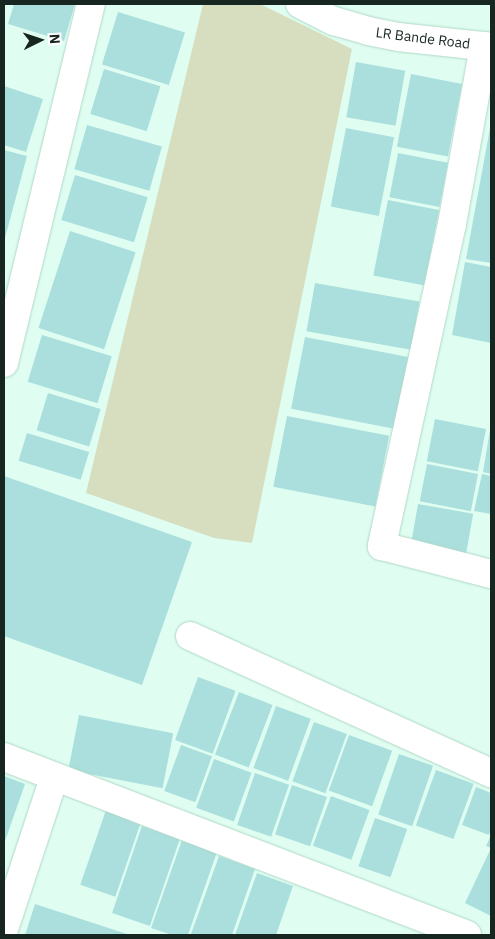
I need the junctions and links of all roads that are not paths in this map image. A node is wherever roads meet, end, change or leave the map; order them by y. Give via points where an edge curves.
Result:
1 (91, 4) edge
2 (300, 4) edge
3 (488, 46) edge
4 (4, 364) edge
5 (491, 574) edge
6 (190, 636) dead end
7 (4, 757) edge
8 (491, 773) edge
9 (54, 778) junction
10 (4, 929) edge
11 (467, 935) edge

1 - 4 street
2 - 3 street, LR Bande Road via 334,21 368,31
3 - 5 street via 382,546
6 - 8 street
7 - 9 street
9 - 10 street
9 - 11 street

